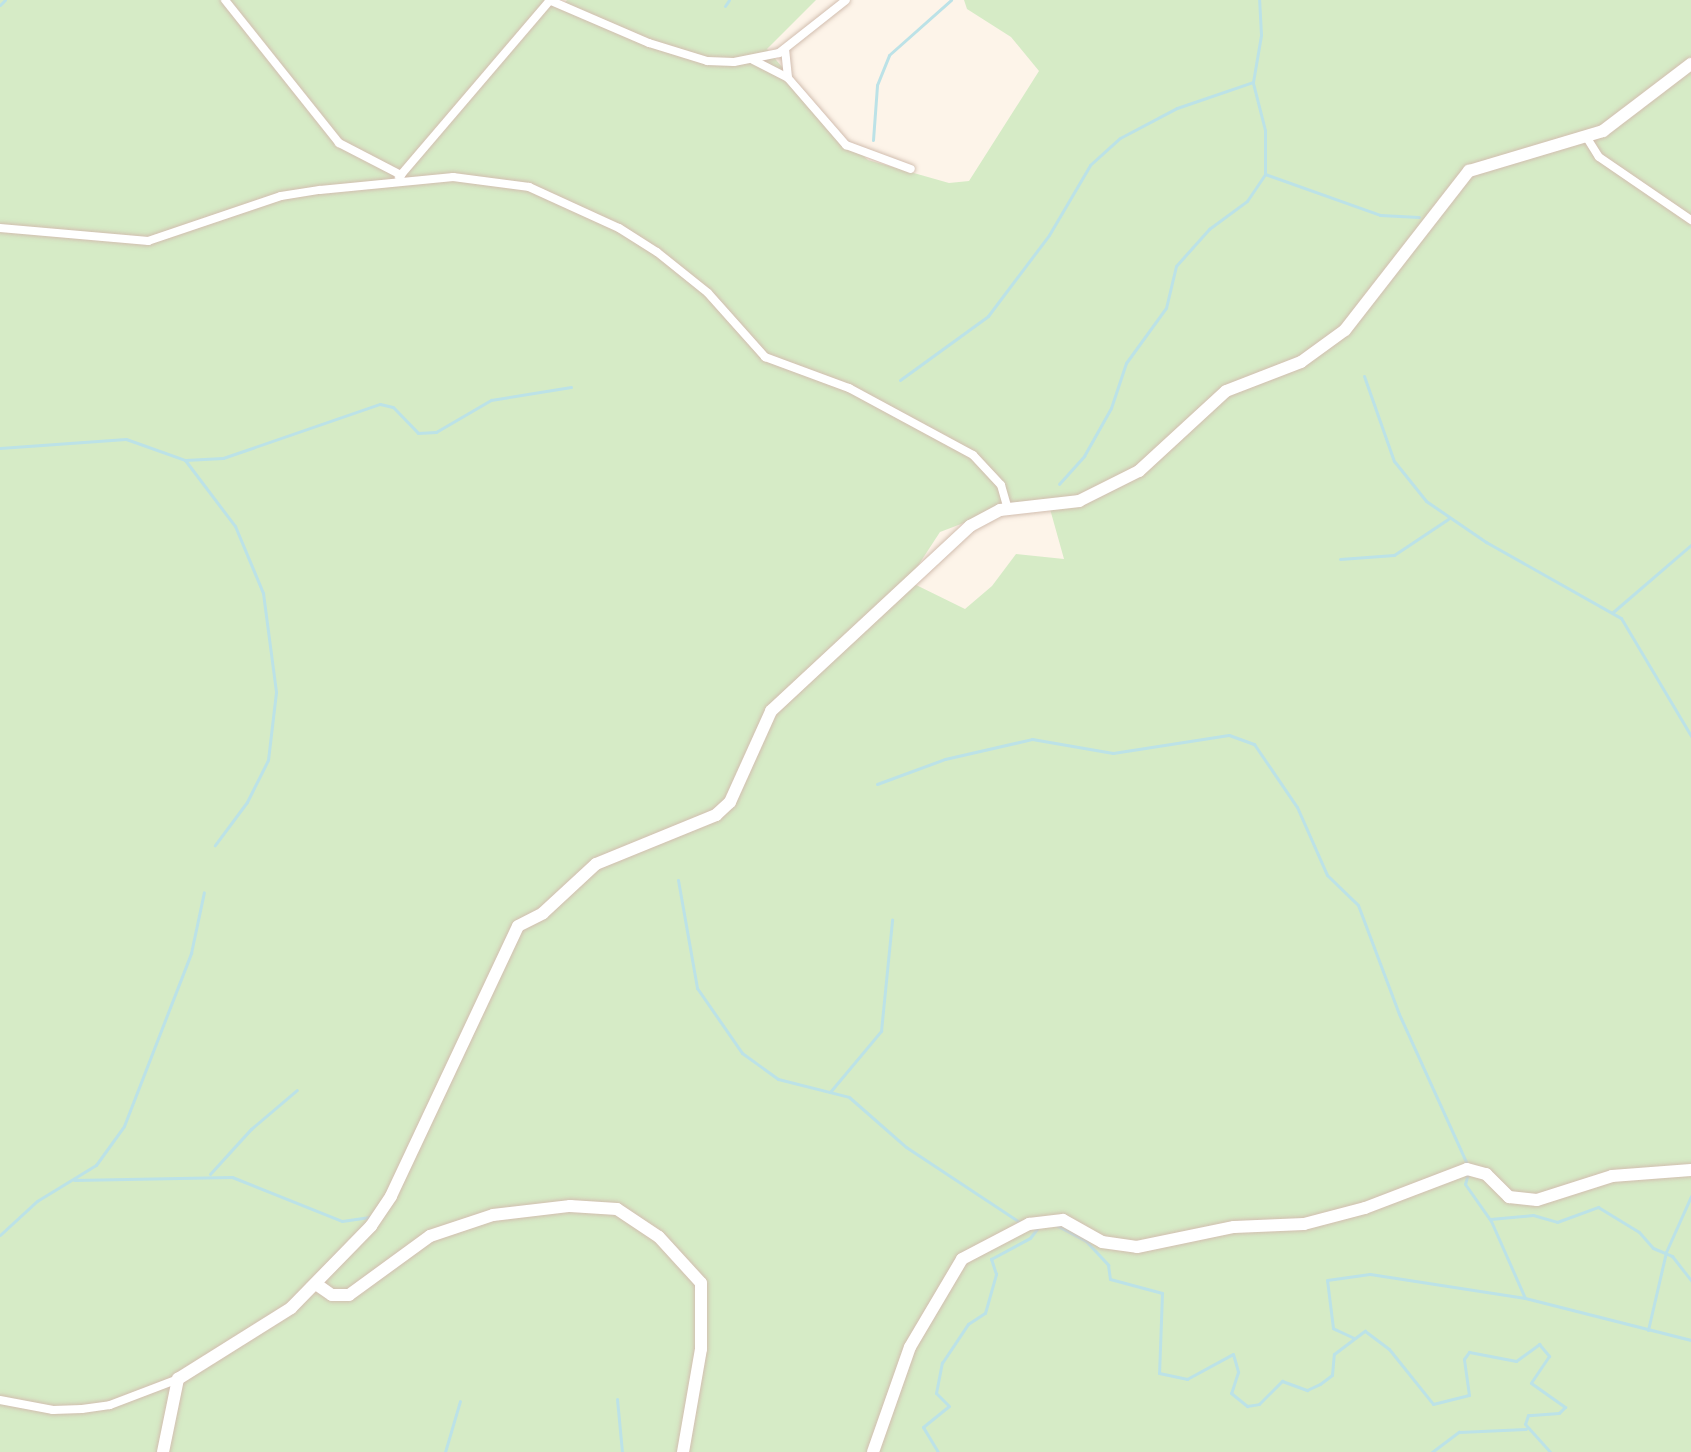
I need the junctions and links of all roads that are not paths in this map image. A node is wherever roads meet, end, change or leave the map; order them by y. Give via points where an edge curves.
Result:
1 (225, 0) edge
2 (846, 0) edge
3 (549, 1) edge
4 (785, 49) junction
5 (753, 60) junction
6 (1691, 64) edge
7 (788, 78) junction
8 (1587, 138) junction
9 (910, 169) dead end
10 (398, 179) junction
11 (1691, 220) edge
12 (0, 228) edge
13 (1008, 509) junction
14 (1691, 1170) edge
15 (316, 1284) junction
16 (178, 1379) junction
17 (0, 1400) edge
18 (164, 1452) edge
19 (683, 1452) edge
20 (873, 1452) edge

1 - 10 street via 339,143
2 - 4 street
3 - 5 street via 707,61
3 - 10 street
4 - 5 street
4 - 7 street
5 - 7 street
6 - 8 street via 1626,117
7 - 9 street via 846,145
8 - 11 street via 1599,157
8 - 13 street via 1469,171 1345,330 1301,362 1226,391 1139,471 1078,501
10 - 12 street via 280,196 148,241
10 - 13 street via 453,177 510,183 544,191 619,228 708,293 765,357 849,388 973,455 1001,485
13 - 15 street via 970,526 771,711 730,802 716,814 596,864 543,912 519,926 392,1196 371,1226
14 - 20 street via 1612,1176 1537,1200 1509,1197 1486,1174 1467,1169 1365,1208 1304,1224 1234,1227 1137,1247 1102,1242 1063,1220 1029,1224 962,1259 910,1347
15 - 16 street via 267,1326
15 - 19 street via 332,1295 349,1295 430,1236 493,1215 570,1206 617,1209 659,1237 701,1283 701,1349
16 - 17 street via 110,1405 53,1410
16 - 18 street

